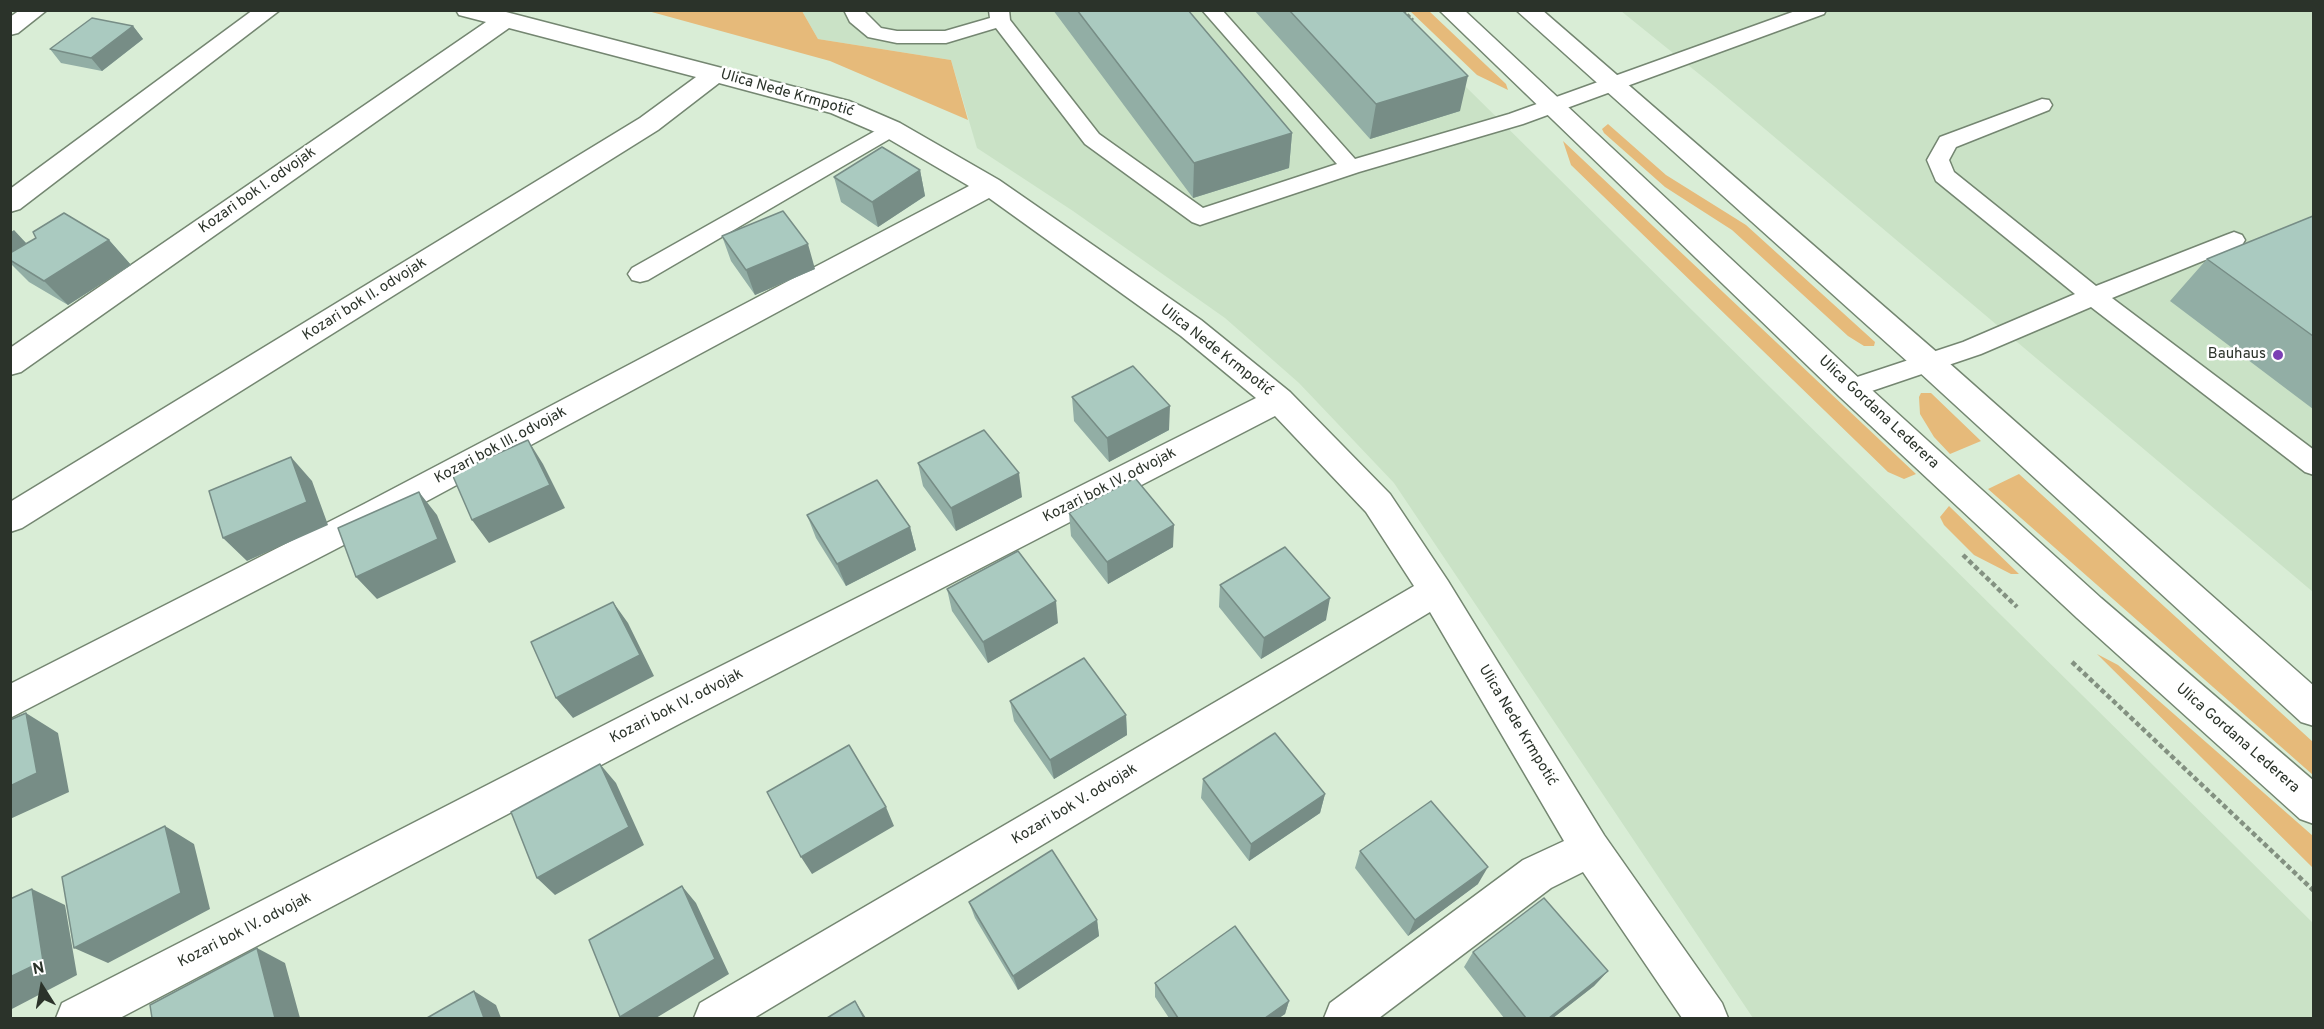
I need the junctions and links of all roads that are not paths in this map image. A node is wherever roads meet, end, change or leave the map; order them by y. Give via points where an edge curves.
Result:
1 (36, 10) edge
2 (269, 10) edge
3 (467, 10) edge
4 (853, 10) edge
5 (1211, 10) edge
6 (1450, 10) edge
7 (1527, 10) edge
8 (1807, 12) edge
9 (999, 16) edge
10 (506, 19) junction
11 (10, 28) edge
12 (716, 74) junction
13 (1610, 84) junction
14 (1552, 105) junction
15 (2042, 105) dead end
16 (891, 129) junction
17 (1351, 167) junction
18 (990, 186) junction
19 (10, 203) edge
20 (2234, 240) dead end
21 (640, 274) dead end
22 (2094, 296) junction
23 (10, 363) edge
24 (1929, 363) junction
25 (1851, 389) junction
26 (1279, 400) junction
27 (2313, 465) edge
28 (10, 519) edge
29 (1436, 591) junction
30 (10, 702) edge
31 (2313, 710) edge
32 (2313, 806) edge
33 (1590, 848) junction
34 (77, 1018) edge
35 (715, 1018) edge
36 (1345, 1018) edge
37 (1707, 1018) edge

1 - 11 street
2 - 19 street
3 - 10 street, Ulica Nede Krmpotić
4 - 9 lane via 875,33 897,37 946,37
5 - 17 lane
6 - 14 street, Ulica Gordana Lederera
7 - 13 street
8 - 13 lane
9 - 17 lane via 1092,139 1200,216
10 - 12 street, Ulica Nede Krmpotić
10 - 23 street, Kozari bok I. odvojak
12 - 16 street, Ulica Nede Krmpotić via 840,107
12 - 28 street, Kozari bok II. odvojak via 649,124
13 - 14 lane
13 - 24 street
14 - 17 lane
14 - 25 street, Ulica Gordana Lederera
15 - 22 lane via 1948,142 1938,160 1944,176
16 - 18 street, Ulica Nede Krmpotić
16 - 21 lane
18 - 26 street, Ulica Nede Krmpotić via 1191,328
18 - 30 street, Kozari bok III. odvojak
20 - 22 lane
22 - 24 lane
22 - 27 lane
24 - 25 lane
24 - 31 street
25 - 32 street, Ulica Gordana Lederera via 2088,609
26 - 29 street, Ulica Nede Krmpotić via 1378,503
26 - 34 street, Kozari bok IV. odvojak
29 - 33 street, Ulica Nede Krmpotić
29 - 35 street, Kozari bok V. odvojak
33 - 36 street via 1537,874
33 - 37 street, Ulica Nede Krmpotić

